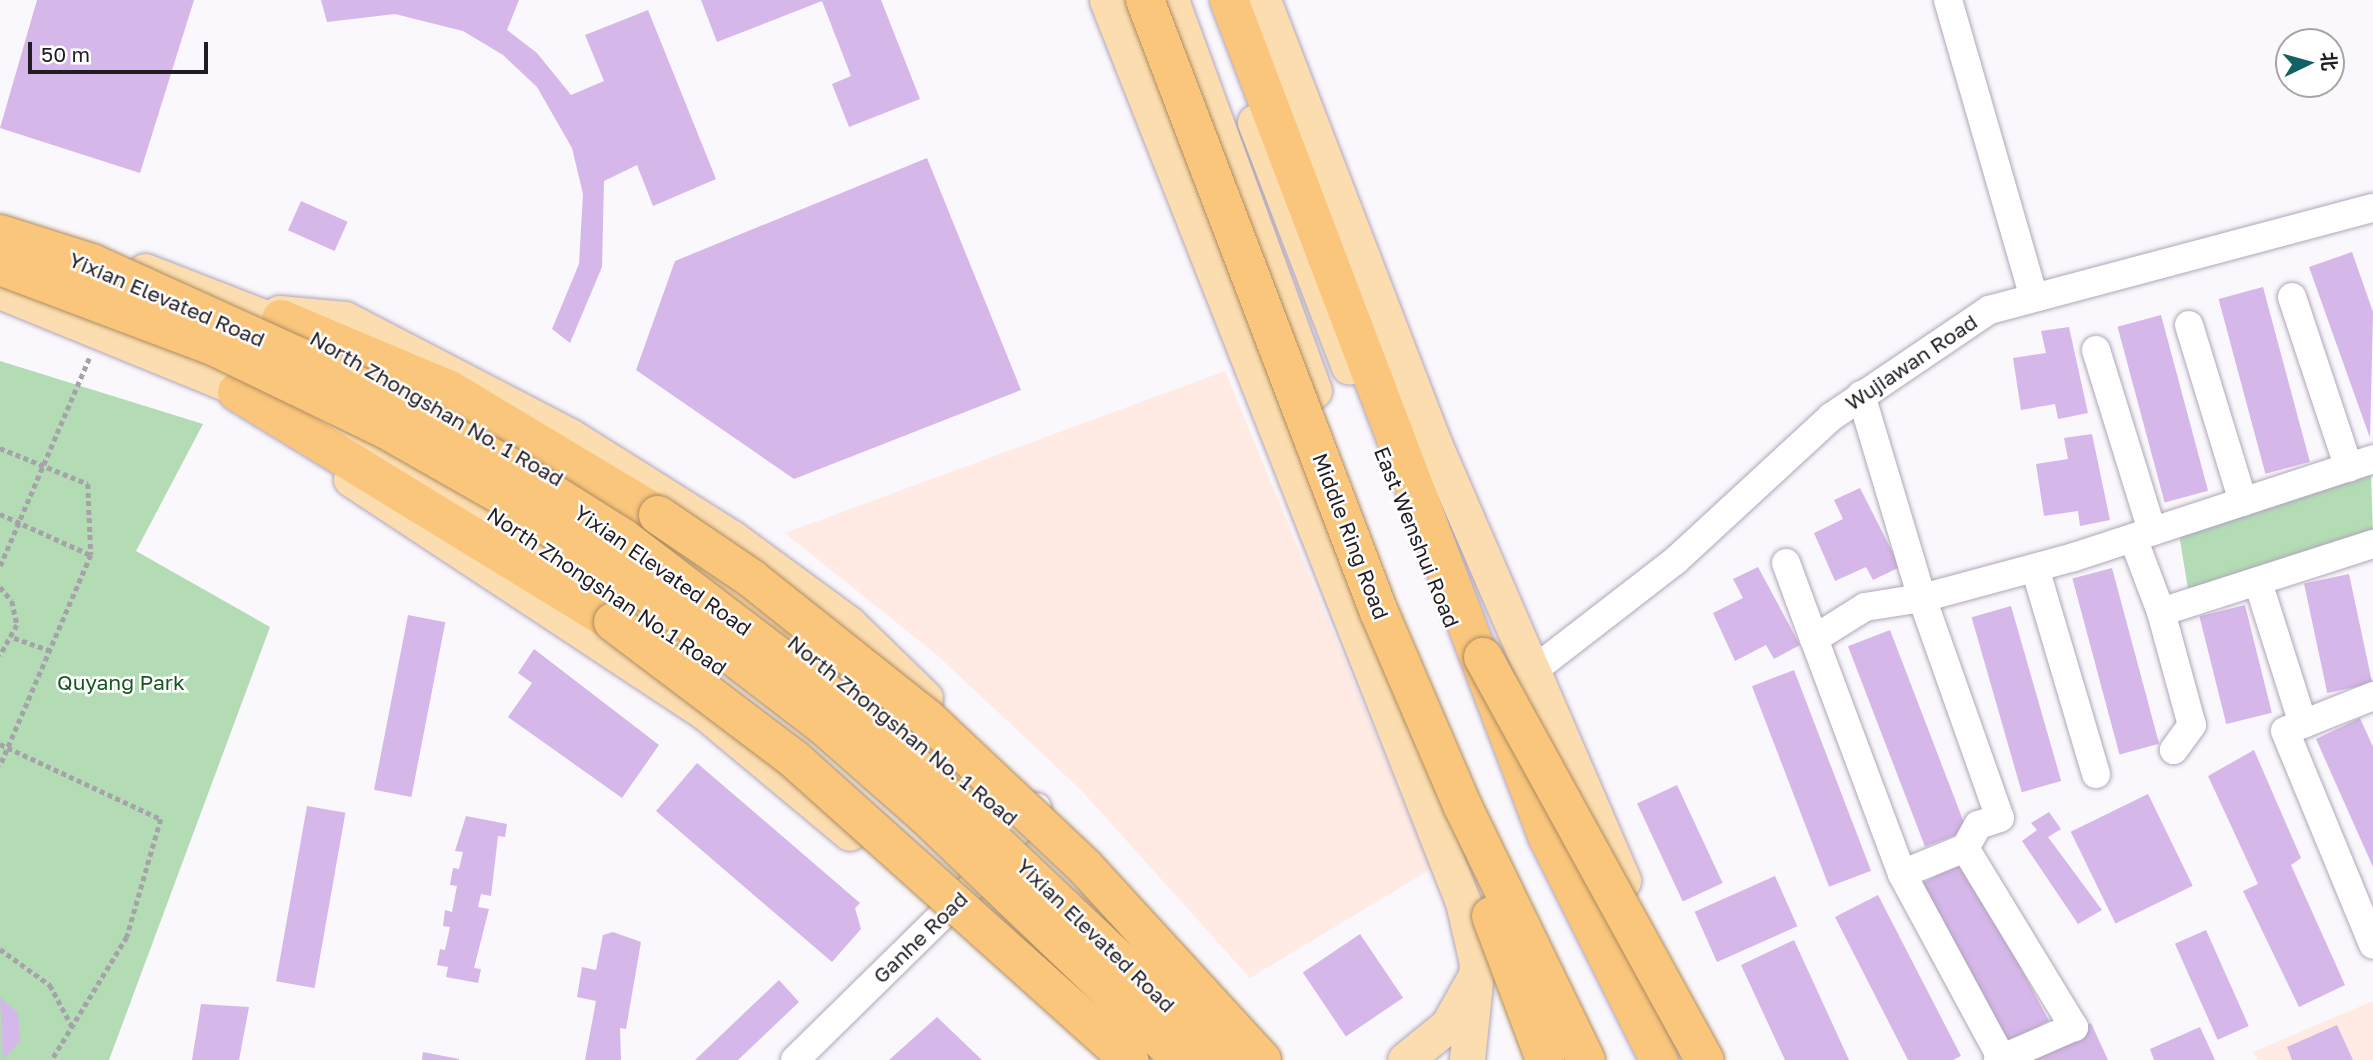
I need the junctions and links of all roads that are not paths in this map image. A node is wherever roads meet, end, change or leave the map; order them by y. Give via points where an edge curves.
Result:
1 (1107, 0) edge
2 (1145, 0) edge
3 (1171, 0) edge
4 (1210, 0) edge
5 (1229, 0) edge
6 (1264, 0) edge
7 (1948, 0) edge
8 (1246, 203) junction
9 (2373, 208) edge
10 (0, 220) edge
11 (0, 234) edge
12 (0, 266) edge
13 (0, 291) edge
14 (2033, 295) junction
15 (2292, 297) dead end
16 (1228, 310) junction
17 (270, 315) junction
18 (2189, 325) dead end
19 (2096, 350) dead end
20 (237, 392) junction
21 (1861, 395) junction
22 (2361, 463) edge
23 (2243, 502) junction
24 (2143, 535) junction
25 (2373, 544) edge
26 (1786, 563) dead end
27 (2035, 568) junction
28 (2258, 582) junction
29 (1922, 598) junction
30 (1379, 612) junction
31 (2161, 612) junction
32 (1814, 639) junction
33 (1483, 657) junction
34 (1530, 673) junction
35 (2373, 696) edge
36 (2303, 724) junction
37 (2174, 750) dead end
38 (2096, 774) dead end
39 (1028, 816) junction
40 (1965, 848) junction
41 (1902, 874) junction
42 (972, 886) junction
43 (945, 912) junction
44 (1020, 932) junction
45 (2373, 945) edge
46 (1476, 967) junction
47 (1273, 1058) edge
48 (2000, 1059) edge
49 (795, 1060) edge
50 (1129, 1060) edge
51 (1154, 1060) edge
52 (1181, 1060) edge
53 (1225, 1060) edge
54 (1405, 1060) edge
55 (1467, 1060) edge
56 (1545, 1060) edge
57 (1586, 1060) edge
58 (1658, 1060) edge
59 (1703, 1060) edge

1 - 16 main road, East Wenshui Road
2 - 30 highway, Middle Ring Road, bridge
3 - 8 main road, East Wenshui Road
4 - 58 main road, East Wenshui Road via 1446,611 1573,904 1623,1008
5 - 33 highway
6 - 34 main road via 1433,441
7 - 14 street
8 - 16 main road
8 - 46 main road, East Wenshui Road via 1472,797 1485,876
9 - 14 street, Wujiawan Road
10 - 17 main road, North Zhongshan No. 1 Road
11 - 53 highway, Yixian Elevated Road, bridge via 92,263 334,373 512,468 623,538 883,736
12 - 52 highway, Yixian Elevated Road, bridge via 215,347 385,429 506,498 666,605 825,727 926,816
13 - 20 main road, North Zhongshan No.1 Road via 101,330
14 - 21 street, Wujiawan Road via 1989,310
15 - 22 street
16 - 46 main road, East Wenshui Road via 1463,902
17 - 39 main road, North Zhongshan No. 1 Road via 567,482 765,617
17 - 39 main road via 345,319 478,383 649,484 849,624
17 - 47 highway, bridge via 450,390 658,515 762,587 928,719 1085,867
18 - 23 street
19 - 24 street
20 - 42 main road, North Zhongshan No.1 Road via 356,436 464,493 685,639 847,766
20 - 43 main road via 394,511 706,713
20 - 50 highway, bridge via 613,622 793,758
21 - 29 street
21 - 34 street, Wujiawan Road via 1675,561
22 - 23 street
23 - 24 street
24 - 27 street
24 - 31 street
25 - 28 street
26 - 32 street
27 - 29 street
27 - 38 street
28 - 31 street
28 - 36 street
29 - 32 street via 1865,607
29 - 40 street via 2000,818 1978,825
30 - 56 highway, bridge
30 - 57 highway, Middle Ring Road, bridge via 1462,807
31 - 37 street via 2192,725
32 - 41 street
33 - 58 highway, bridge via 1547,836
33 - 59 highway, bridge
34 - 59 main road
35 - 36 street
36 - 45 street via 2285,731
39 - 42 street, Ganhe Road
39 - 47 main road via 1077,878
40 - 41 street
40 - 48 street via 2074,1027
41 - 48 street
42 - 43 street, Ganhe Road
42 - 44 main road, North Zhongshan No.1 Road
43 - 44 main road
43 - 49 street, Ganhe Road
44 - 51 main road, North Zhongshan No.1 Road
46 - 54 main road via 1448,1025
46 - 55 main road, East Wenshui Road

